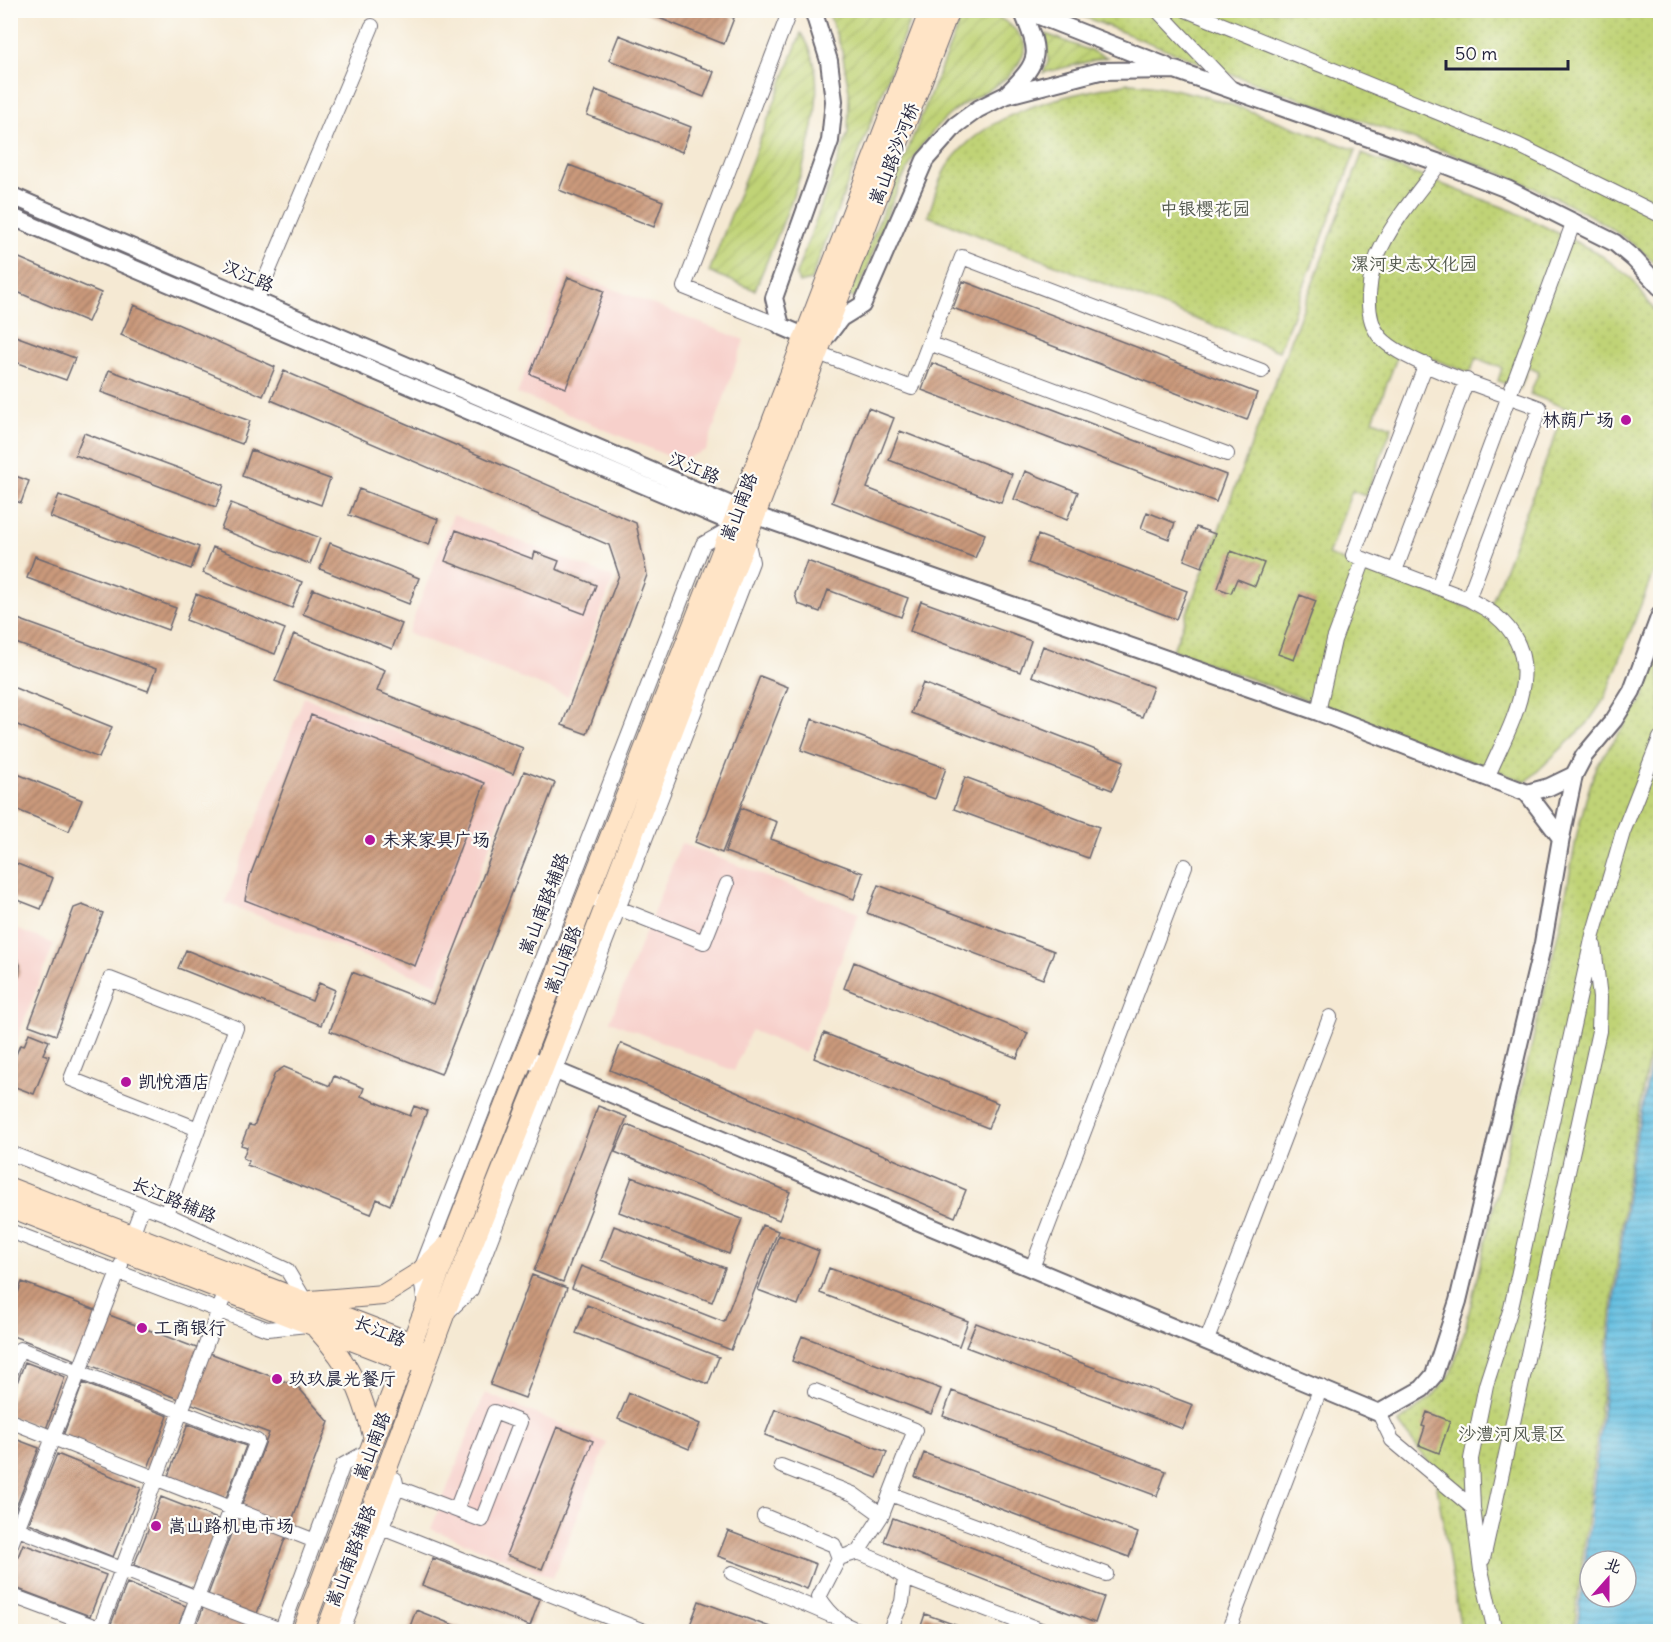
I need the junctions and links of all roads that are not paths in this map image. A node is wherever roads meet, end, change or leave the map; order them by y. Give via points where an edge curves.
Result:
1 (790, 10) edge
2 (813, 10) edge
3 (930, 10) edge
4 (949, 10) edge
5 (1023, 10) edge
6 (1157, 10) edge
7 (1186, 10) edge
8 (372, 26) dead end
9 (1175, 70) junction
10 (1234, 90) junction
11 (1004, 96) junction
12 (1440, 163) junction
13 (10, 195) edge
14 (1660, 215) edge
15 (10, 216) edge
16 (1574, 221) junction
17 (1660, 287) edge
18 (831, 293) junction
19 (256, 301) junction
20 (781, 326) junction
21 (929, 343) junction
22 (815, 344) junction
23 (1426, 364) junction
24 (1262, 371) dead end
25 (1467, 380) junction
26 (1509, 396) junction
27 (1227, 454) dead end
28 (741, 522) junction
29 (1364, 559) junction
30 (1395, 571) junction
31 (1438, 587) junction
32 (1468, 599) junction
33 (1660, 615) edge
34 (1318, 712) junction
35 (1660, 738) edge
36 (1574, 775) junction
37 (1487, 778) junction
38 (1527, 793) junction
39 (1561, 838) junction
40 (1185, 866) dead end
41 (727, 884) dead end
42 (604, 902) junction
43 (1593, 935) junction
44 (1330, 1017) dead end
45 (525, 1058) junction
46 (550, 1068) junction
47 (506, 1107) junction
48 (480, 1119) junction
49 (198, 1129) junction
50 (10, 1153) edge
51 (10, 1188) edge
52 (143, 1205) junction
53 (10, 1207) edge
54 (166, 1214) junction
55 (10, 1231) edge
56 (453, 1240) junction
57 (129, 1244) junction
58 (1032, 1268) junction
59 (118, 1272) junction
60 (420, 1272) junction
61 (226, 1291) junction
62 (306, 1302) junction
63 (219, 1311) junction
64 (435, 1312) junction
65 (313, 1325) junction
66 (1207, 1340) junction
67 (409, 1352) junction
68 (429, 1360) junction
69 (79, 1372) junction
70 (10, 1374) edge
71 (1321, 1387) junction
72 (815, 1391) dead end
73 (181, 1411) junction
74 (1379, 1413) junction
75 (10, 1421) edge
76 (53, 1438) junction
77 (372, 1445) junction
78 (781, 1466) dead end
79 (156, 1479) junction
80 (390, 1485) junction
81 (890, 1494) junction
82 (231, 1508) junction
83 (1473, 1508) junction
84 (456, 1510) junction
85 (882, 1515) junction
86 (764, 1516) dead end
87 (14, 1527) edge
88 (382, 1527) junction
89 (315, 1541) junction
90 (10, 1547) edge
91 (858, 1552) junction
92 (839, 1558) junction
93 (122, 1569) junction
94 (1481, 1570) junction
95 (732, 1573) dead end
96 (1106, 1574) dead end
97 (905, 1578) junction
98 (10, 1595) edge
99 (197, 1597) junction
100 (830, 1615) junction
101 (104, 1630) edge
102 (283, 1631) edge
103 (861, 1631) edge
104 (184, 1632) edge
105 (302, 1632) edge
106 (326, 1632) edge
107 (342, 1632) edge
108 (646, 1632) edge
109 (889, 1632) edge
110 (1046, 1632) edge
111 (1228, 1632) edge
112 (1495, 1632) edge

1 - 20 street via 684,287
2 - 20 street via 829,61 834,101 830,141 774,298
3 - 18 main road, 嵩山路沙河桥
4 - 18 main road, 嵩山路沙河桥
5 - 9 street
5 - 11 street via 1035,44 1035,56 1030,71
6 - 10 street
7 - 14 street via 1508,141
8 - 19 street
9 - 10 street
9 - 11 street via 1100,71
10 - 12 street
11 - 22 street via 956,124 925,160 862,305 841,318
12 - 16 street
12 - 23 street via 1390,230 1380,249 1370,286 1373,326 1382,338 1408,357
13 - 19 street, 汉江路
15 - 28 street, 汉江路
16 - 17 street via 1615,243
16 - 26 street
18 - 22 main road, 嵩山南路
19 - 28 street, 汉江路
20 - 22 street
21 - 22 street via 912,388
21 - 24 street via 962,257
21 - 27 street
22 - 28 main road, 嵩山南路
23 - 25 street
23 - 29 street via 1353,555
25 - 26 street
25 - 30 street
26 - 31 street
26 - 32 street via 1540,408
28 - 34 street
28 - 42 main road, 嵩山南路
28 - 42 street via 752,562
28 - 48 street, 嵩山南路辅路 via 704,544
29 - 30 street
29 - 34 street via 1334,640
30 - 31 street
31 - 32 street
32 - 37 street via 1496,616 1517,639 1525,683
33 - 36 street via 1632,691
34 - 37 street
35 - 43 street via 1623,832
36 - 38 street
36 - 39 street
37 - 38 street
38 - 39 street
39 - 74 street via 1543,943 1455,1311 1434,1375 1422,1389
40 - 58 street
41 - 42 street via 704,942
42 - 45 main road, 嵩山南路
42 - 46 main road, 嵩山南路
43 - 83 street via 1511,1308 1479,1417 1471,1459
43 - 94 street via 1600,998 1599,1031
44 - 66 street
45 - 46 street
45 - 47 main road, 嵩山南路
46 - 58 street
46 - 64 main road, 嵩山南路
47 - 48 street
47 - 56 main road, 嵩山南路
48 - 60 street, 嵩山南路辅路
49 - 49 street via 237,1028 110,978 71,1079
49 - 54 street
50 - 52 street, 长江路辅路
51 - 57 main road, 长江路
52 - 54 street, 长江路辅路
52 - 57 street
53 - 57 main road, 长江路
54 - 62 street, 长江路辅路 via 287,1270
55 - 59 street
56 - 60 main road
56 - 64 main road, 嵩山南路
57 - 59 street
57 - 61 main road, 长江路
57 - 62 main road, 长江路
58 - 66 street
59 - 63 street
59 - 69 street
60 - 62 main road via 383,1295
60 - 64 street
61 - 63 street
61 - 65 main road, 长江路
62 - 67 main road, 长江路
63 - 65 street via 267,1329
63 - 73 street
64 - 67 main road, 嵩山南路
64 - 68 main road, 嵩山南路
65 - 67 main road, 长江路
65 - 77 main road via 336,1350 361,1390
66 - 71 street
67 - 68 main road, 长江路
67 - 77 main road, 嵩山南路
68 - 80 main road, 嵩山南路 via 391,1458
69 - 70 street via 20,1349
69 - 73 street
69 - 76 street
71 - 74 street
71 - 111 street
72 - 81 street via 915,1430
73 - 79 street
73 - 82 street via 257,1441
74 - 83 street via 1392,1440
75 - 76 street
76 - 79 street
76 - 87 street
77 - 89 street via 343,1466
77 - 105 main road, 嵩山南路
78 - 85 street via 853,1494
79 - 82 street
79 - 93 street
80 - 84 street
80 - 88 street, 嵩山南路辅路
80 - 106 main road, 嵩山南路
81 - 85 street
81 - 96 street
82 - 89 street
82 - 99 street
83 - 94 street
84 - 84 street via 482,1520 520,1422 494,1412
85 - 91 street
86 - 92 street via 834,1545
87 - 90 street
87 - 93 street
88 - 107 street, 嵩山南路辅路
88 - 108 street
89 - 102 street
91 - 92 street
91 - 97 street
92 - 100 street via 819,1597
93 - 99 street
93 - 101 street
94 - 112 street
95 - 100 street
97 - 109 street via 902,1602
97 - 110 street
98 - 101 street
99 - 102 street
99 - 104 street
100 - 103 street

